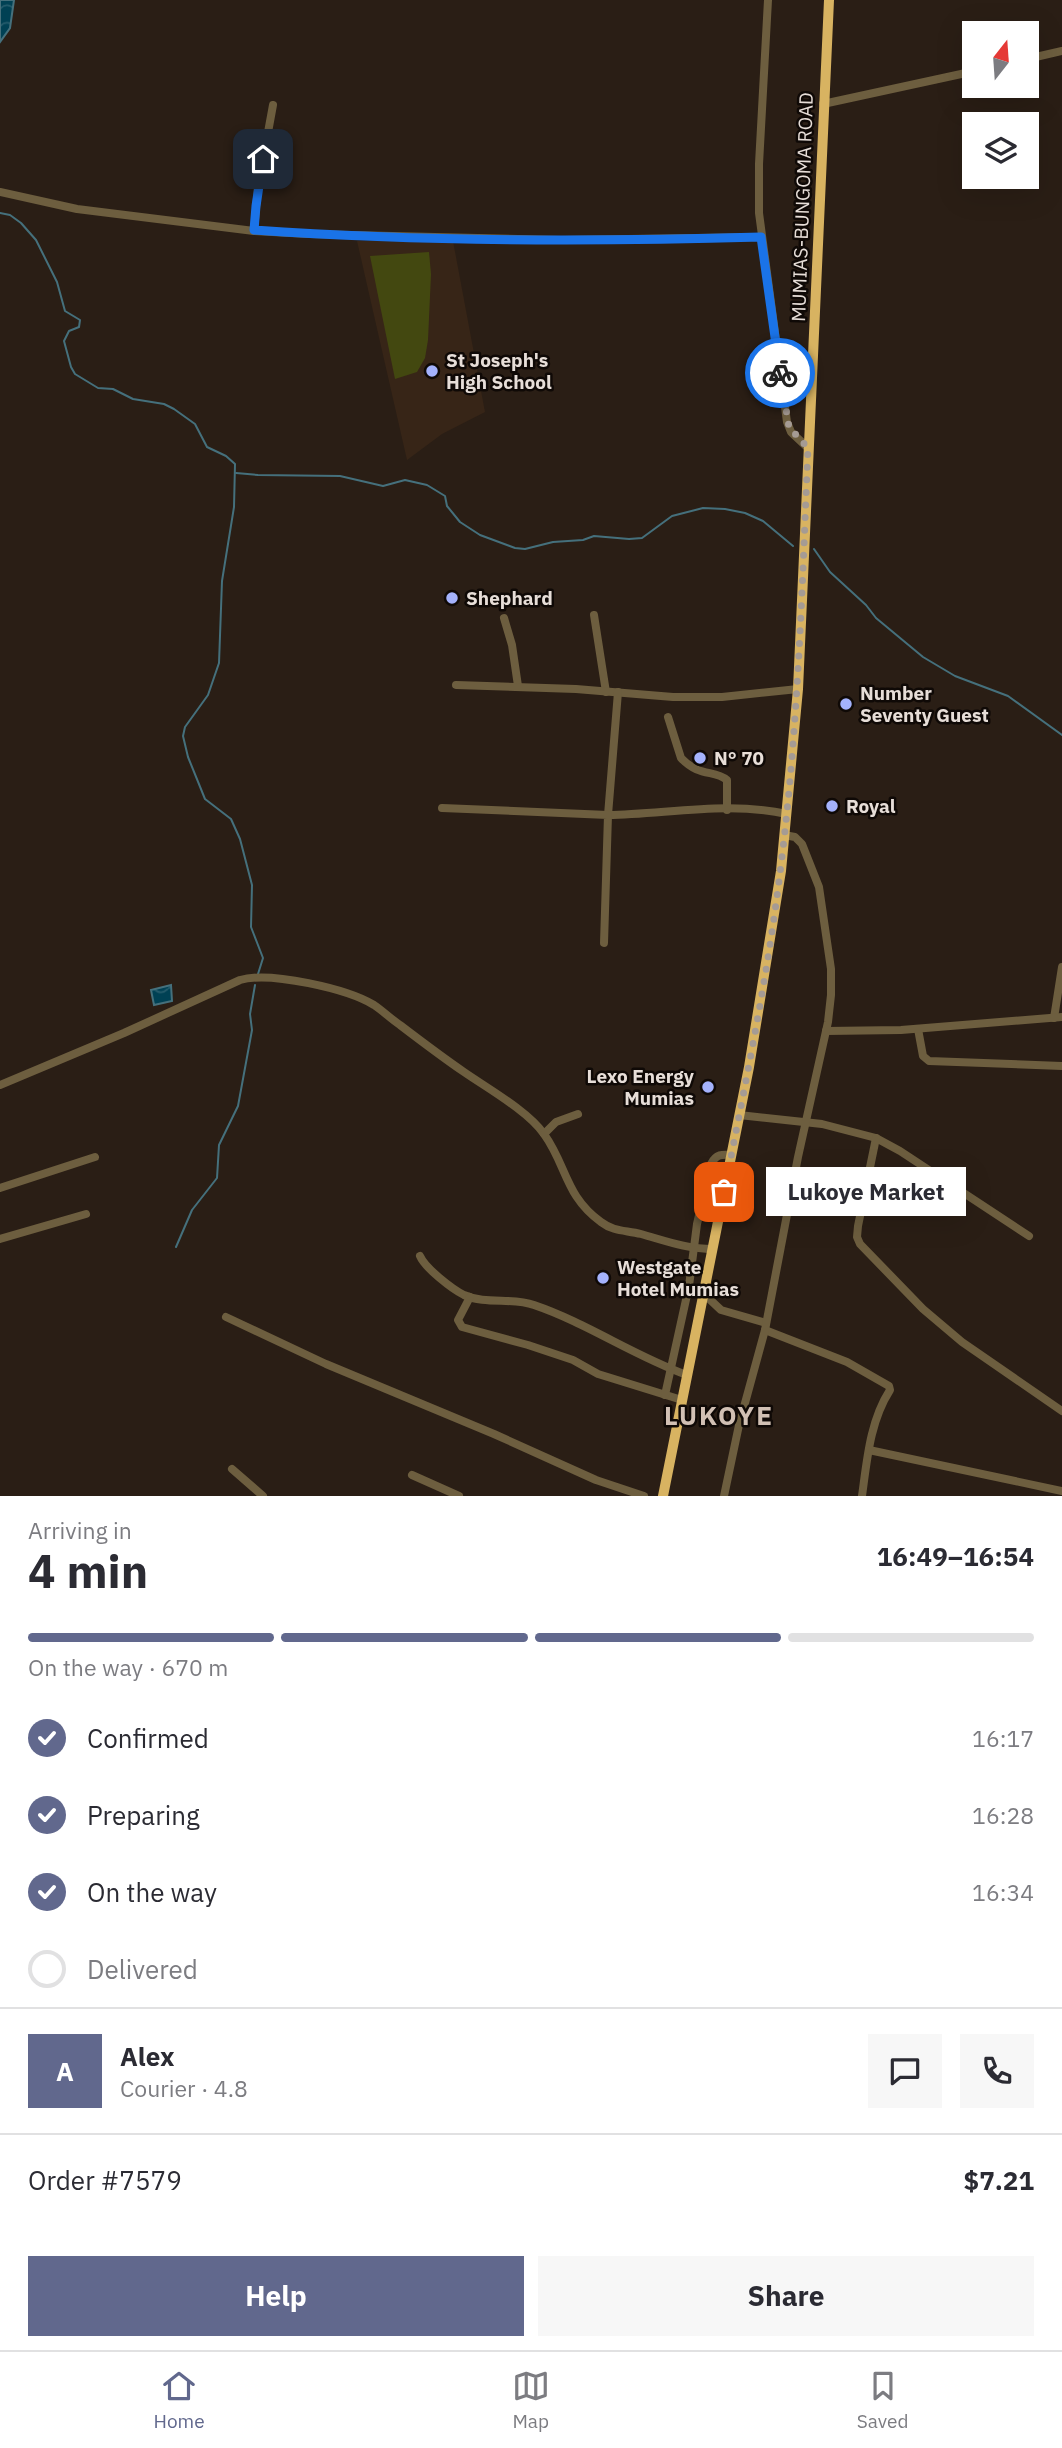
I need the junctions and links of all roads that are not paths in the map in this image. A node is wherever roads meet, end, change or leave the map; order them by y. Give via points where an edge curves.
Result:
1 (768, 0) edge
2 (829, 0) edge
3 (1062, 51) edge
4 (1040, 56) edge
5 (962, 74) edge
6 (823, 104) junction
7 (273, 105) dead end
8 (0, 192) edge
9 (254, 230) junction
10 (761, 237) junction
11 (808, 448) junction
12 (593, 615) dead end
13 (504, 618) dead end
14 (456, 685) dead end
15 (518, 687) junction
16 (798, 689) junction
17 (606, 692) junction
18 (618, 692) junction
19 (668, 717) dead end
20 (442, 808) dead end
21 (727, 810) junction
22 (787, 814) junction
23 (608, 816) junction
24 (785, 835) junction
25 (604, 943) dead end
26 (1062, 967) edge
27 (1058, 1018) edge
28 (918, 1029) junction
29 (826, 1031) junction
30 (1062, 1066) edge
31 (0, 1085) edge
32 (578, 1114) dead end
33 (739, 1115) junction
34 (806, 1124) junction
35 (544, 1134) junction
36 (876, 1138) junction
37 (732, 1154) junction
38 (95, 1157) dead end
39 (0, 1188) edge
40 (701, 1205) junction
41 (722, 1207) junction
42 (86, 1214) dead end
43 (1029, 1236) dead end
44 (0, 1239) edge
45 (694, 1248) junction
46 (712, 1255) junction
47 (420, 1256) dead end
48 (693, 1258) junction
49 (689, 1286) junction
50 (705, 1292) junction
51 (470, 1297) junction
52 (684, 1309) junction
53 (700, 1314) junction
54 (226, 1317) dead end
55 (765, 1326) junction
56 (677, 1338) junction
57 (694, 1342) junction
58 (670, 1369) junction
59 (687, 1376) junction
60 (665, 1395) junction
61 (682, 1400) junction
62 (1062, 1412) edge
63 (869, 1450) junction
64 (232, 1469) dead end
65 (412, 1475) dead end
66 (1062, 1491) edge
67 (264, 1496) edge
68 (459, 1496) edge
69 (643, 1496) edge
70 (663, 1496) edge
71 (724, 1496) edge
72 (862, 1496) edge

1 - 10 street via 759,164
2 - 6 highway, MUMIAS-BUNGOMA ROAD
3 - 4 street
5 - 6 street
6 - 11 highway, MUMIAS-BUNGOMA ROAD
7 - 9 street
8 - 9 street via 77,209
9 - 10 street via 487,239
10 - 11 street via 787,422
11 - 16 highway, MUMIAS-BUNGOMA ROAD
12 - 17 street
13 - 15 street
14 - 15 street
15 - 17 street
16 - 18 street via 713,697
16 - 22 highway, MUMIAS-BUNGOMA ROAD
17 - 18 street
18 - 23 street
19 - 21 street via 681,758 704,774 727,780
20 - 23 street
21 - 22 street
21 - 23 street
22 - 24 highway, MUMIAS-BUNGOMA ROAD
23 - 25 street
24 - 29 street via 802,844 819,887 831,969
24 - 33 highway, MUMIAS-BUNGOMA ROAD
26 - 27 street
27 - 28 street
28 - 29 street
28 - 30 street via 923,1056 929,1061
29 - 34 street
31 - 35 street via 240,980 287,980 375,1006
32 - 35 street via 556,1122
33 - 34 street
33 - 37 highway, MUMIAS-BUNGOMA ROAD
34 - 36 street
34 - 55 street
35 - 45 street via 576,1198 603,1224
36 - 43 street
36 - 62 street via 858,1241 962,1342
37 - 40 street via 714,1158
37 - 41 highway, MUMIAS-BUNGOMA ROAD
38 - 39 street
40 - 41 street
40 - 45 street
41 - 46 highway, MUMIAS-BUNGOMA ROAD
42 - 44 street
45 - 46 street
45 - 48 street
46 - 48 street
46 - 50 highway, MUMIAS-BUNGOMA ROAD
47 - 51 street via 426,1267
48 - 49 street
49 - 50 street
49 - 52 street
50 - 53 highway, MUMIAS-BUNGOMA ROAD
50 - 55 street via 721,1310
51 - 58 street via 533,1304
51 - 60 street via 458,1320 462,1327 573,1360 598,1374
52 - 53 street
52 - 56 street
53 - 57 highway, MUMIAS-BUNGOMA ROAD
54 - 69 street via 596,1480
55 - 63 street via 887,1384 890,1390 876,1417
55 - 71 street
56 - 57 street
56 - 58 street
57 - 59 highway, MUMIAS-BUNGOMA ROAD
58 - 59 street
58 - 60 street
59 - 61 highway, MUMIAS-BUNGOMA ROAD
60 - 61 street
61 - 70 highway, MUMIAS-BUNGOMA ROAD
63 - 66 street
63 - 72 street
64 - 67 street
65 - 68 street

